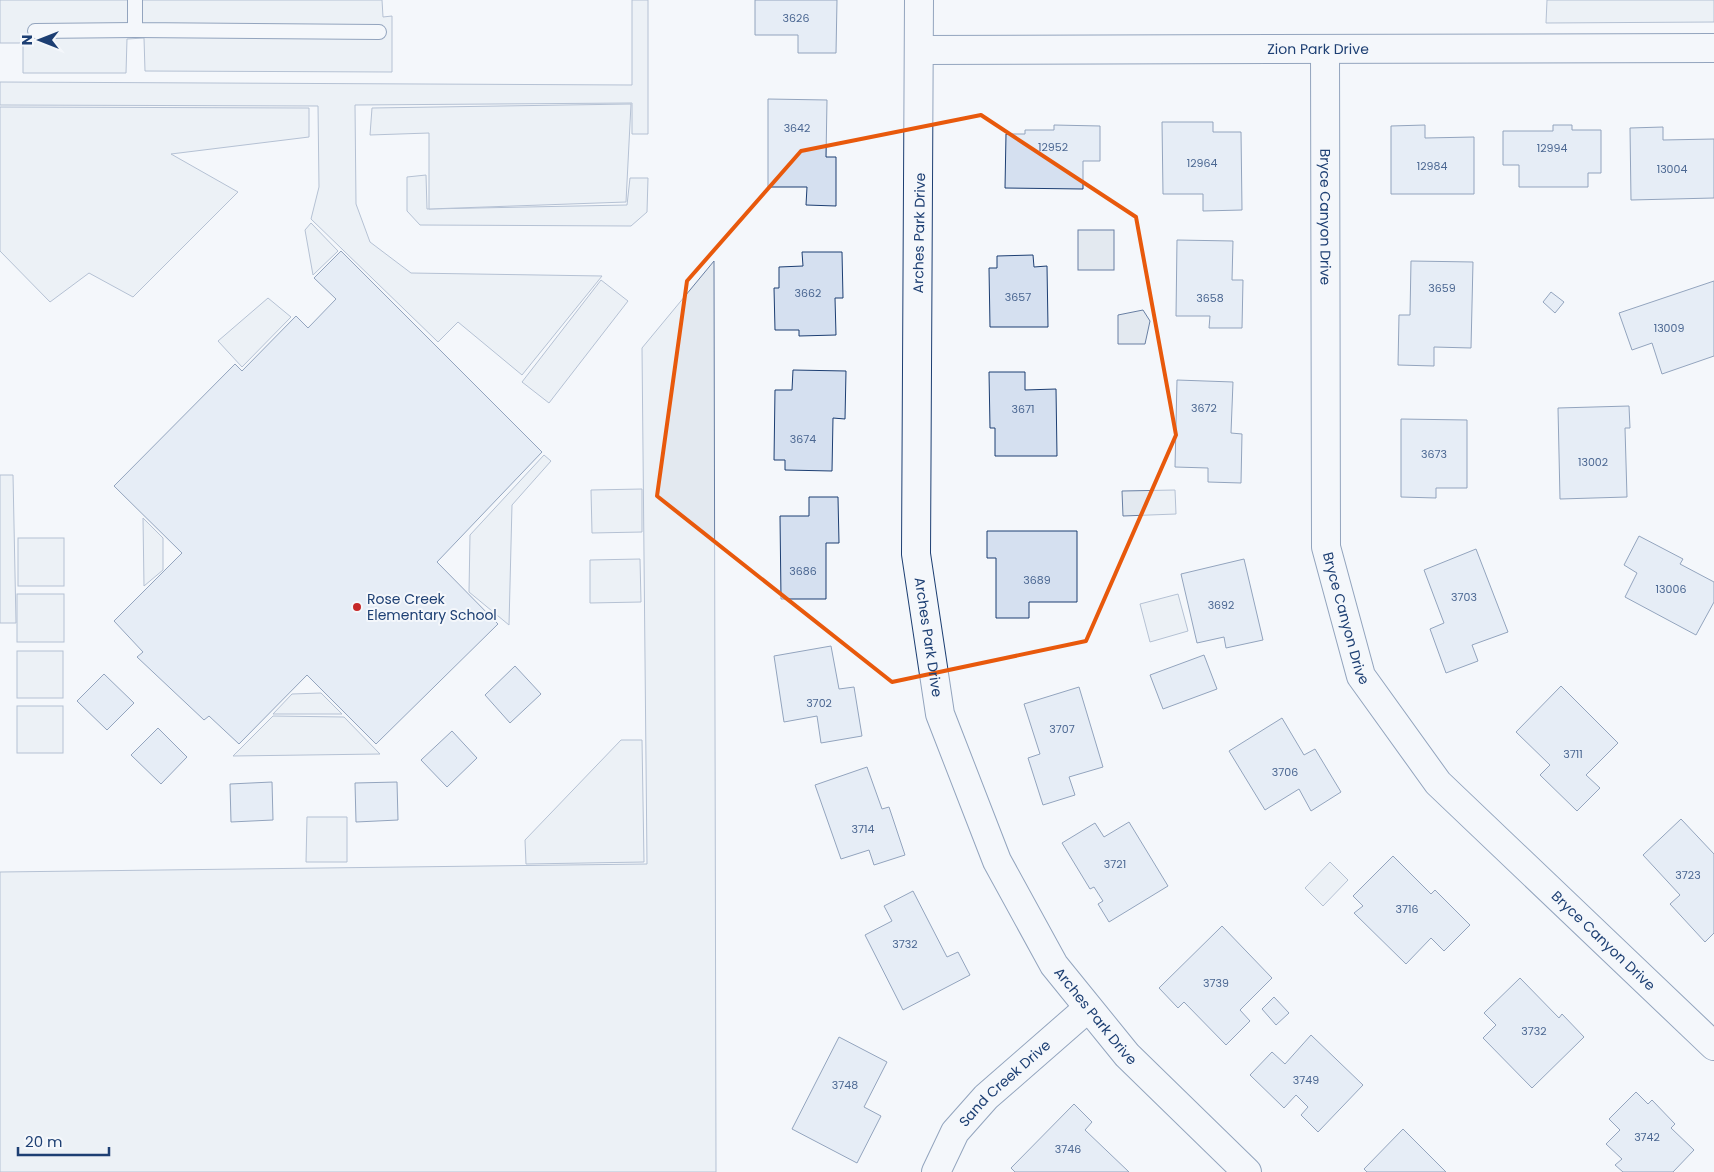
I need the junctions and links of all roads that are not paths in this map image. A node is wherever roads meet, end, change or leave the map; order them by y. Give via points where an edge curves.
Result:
1 (135, 0) edge
2 (919, 0) edge
3 (135, 30) junction
4 (35, 31) dead end
5 (380, 32) dead end
6 (1714, 48) edge
7 (1325, 49) junction
8 (920, 50) junction
9 (1088, 1008) junction
10 (1714, 1046) edge
11 (936, 1172) edge
12 (1247, 1172) edge

1 - 3 lane
2 - 8 street, Arches Park Drive
3 - 4 lane
3 - 5 lane
6 - 7 street, Zion Park Drive
7 - 8 street, Zion Park Drive
7 - 10 street, Bryce Canyon Drive via 1326,547 1360,676 1438,783
8 - 9 street, Arches Park Drive via 916,554 940,714 998,861 1054,965
9 - 11 street, Sand Creek Drive via 986,1097 955,1132
9 - 12 street, Arches Park Drive via 1127,1055

